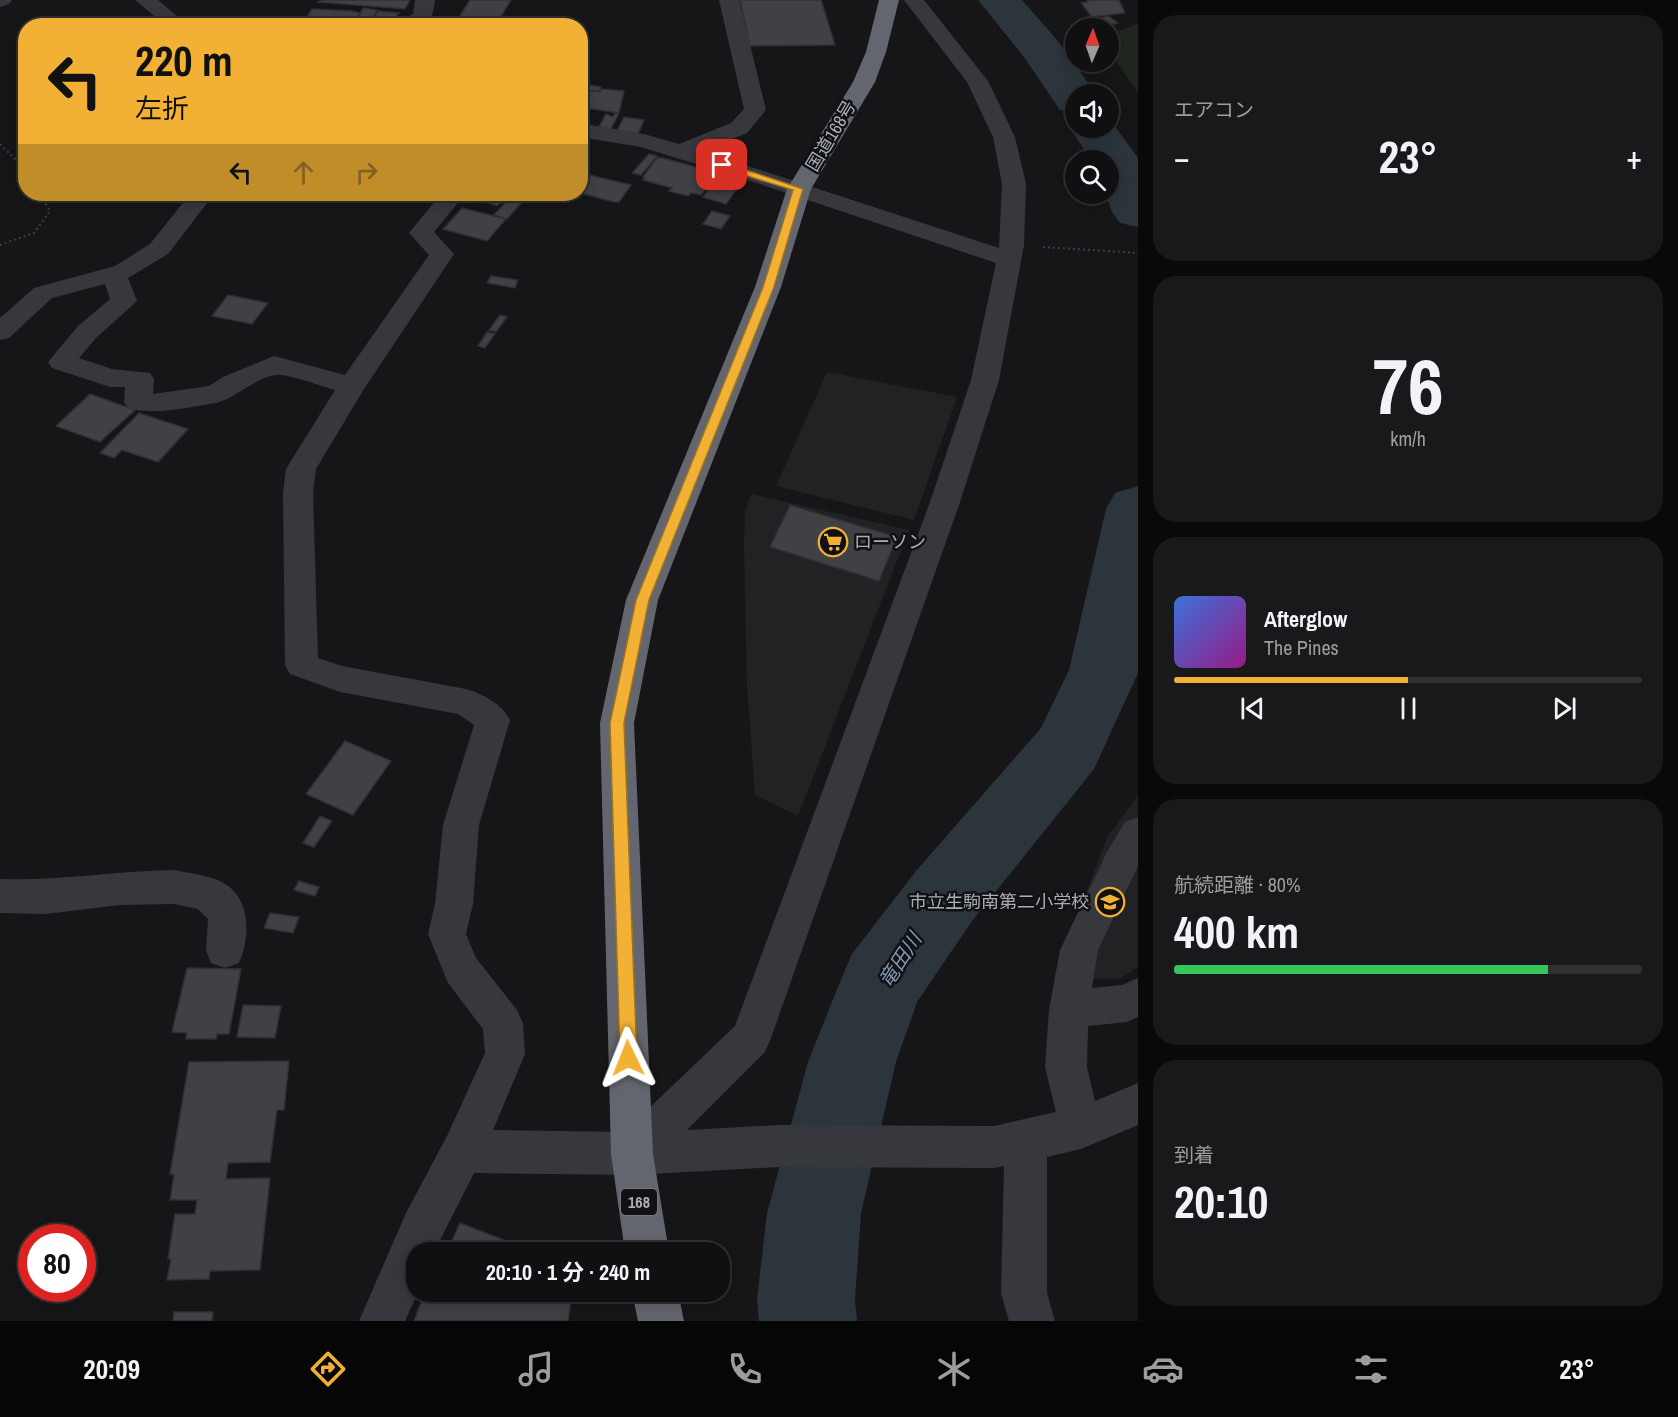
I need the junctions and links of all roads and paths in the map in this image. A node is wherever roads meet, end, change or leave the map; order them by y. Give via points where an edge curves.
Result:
1 (145, 0) edge
2 (729, 0) edge
3 (889, 0) edge
4 (914, 0) edge
5 (169, 18) edge
6 (588, 131) edge
7 (0, 144) edge
8 (681, 153) junction
9 (18, 162) edge
10 (799, 189) junction
11 (44, 201) edge
12 (197, 201) edge
13 (447, 201) edge
14 (0, 245) edge
15 (1010, 252) junction
16 (1138, 253) edge
17 (114, 274) junction
18 (0, 332) edge
19 (352, 386) junction
20 (1138, 833) edge
21 (0, 896) edge
22 (225, 950) dead end
23 (1138, 997) edge
24 (1069, 1010) junction
25 (1138, 1104) edge
26 (1081, 1128) junction
27 (1010, 1144) junction
28 (462, 1151) junction
29 (632, 1154) junction
30 (645, 1242) edge
31 (650, 1302) edge
32 (657, 1302) edge
33 (382, 1321) edge
34 (651, 1321) edge
35 (661, 1321) edge
36 (1032, 1321) edge

1 - 5 street
2 - 8 street via 755,110 739,128
3 - 10 highway, 国道168号 / 168 via 864,82
4 - 15 street via 977,81 1004,137 1014,184
6 - 8 street via 644,141
7 - 9 path
8 - 10 street
10 - 15 street
10 - 29 highway, 国道168号 / 168 via 768,287 642,600 617,723
11 - 14 path via 50,212 34,232
12 - 17 street via 159,249
13 - 19 street via 421,233 442,254
15 - 16 path
15 - 29 street via 985,380 945,502 751,1038
17 - 18 street via 43,293
17 - 19 street via 124,301 87,332 62,362 110,378 140,379 138,402 216,394 274,365
19 - 28 street via 301,469 298,493 302,665 340,679 466,702 493,720 461,825 454,904 447,934 462,970 503,1023 505,1054
20 - 24 street via 1078,950
21 - 22 street via 45,897 120,888 174,887 209,894 228,913
23 - 24 street
24 - 26 street via 1066,1067
25 - 26 street
26 - 27 street
27 - 29 street via 780,1146
27 - 36 street via 1024,1293
28 - 29 street
28 - 33 street
29 - 30 highway, 国道168号 / 168
31 - 34 highway, 168
32 - 35 highway, 168

